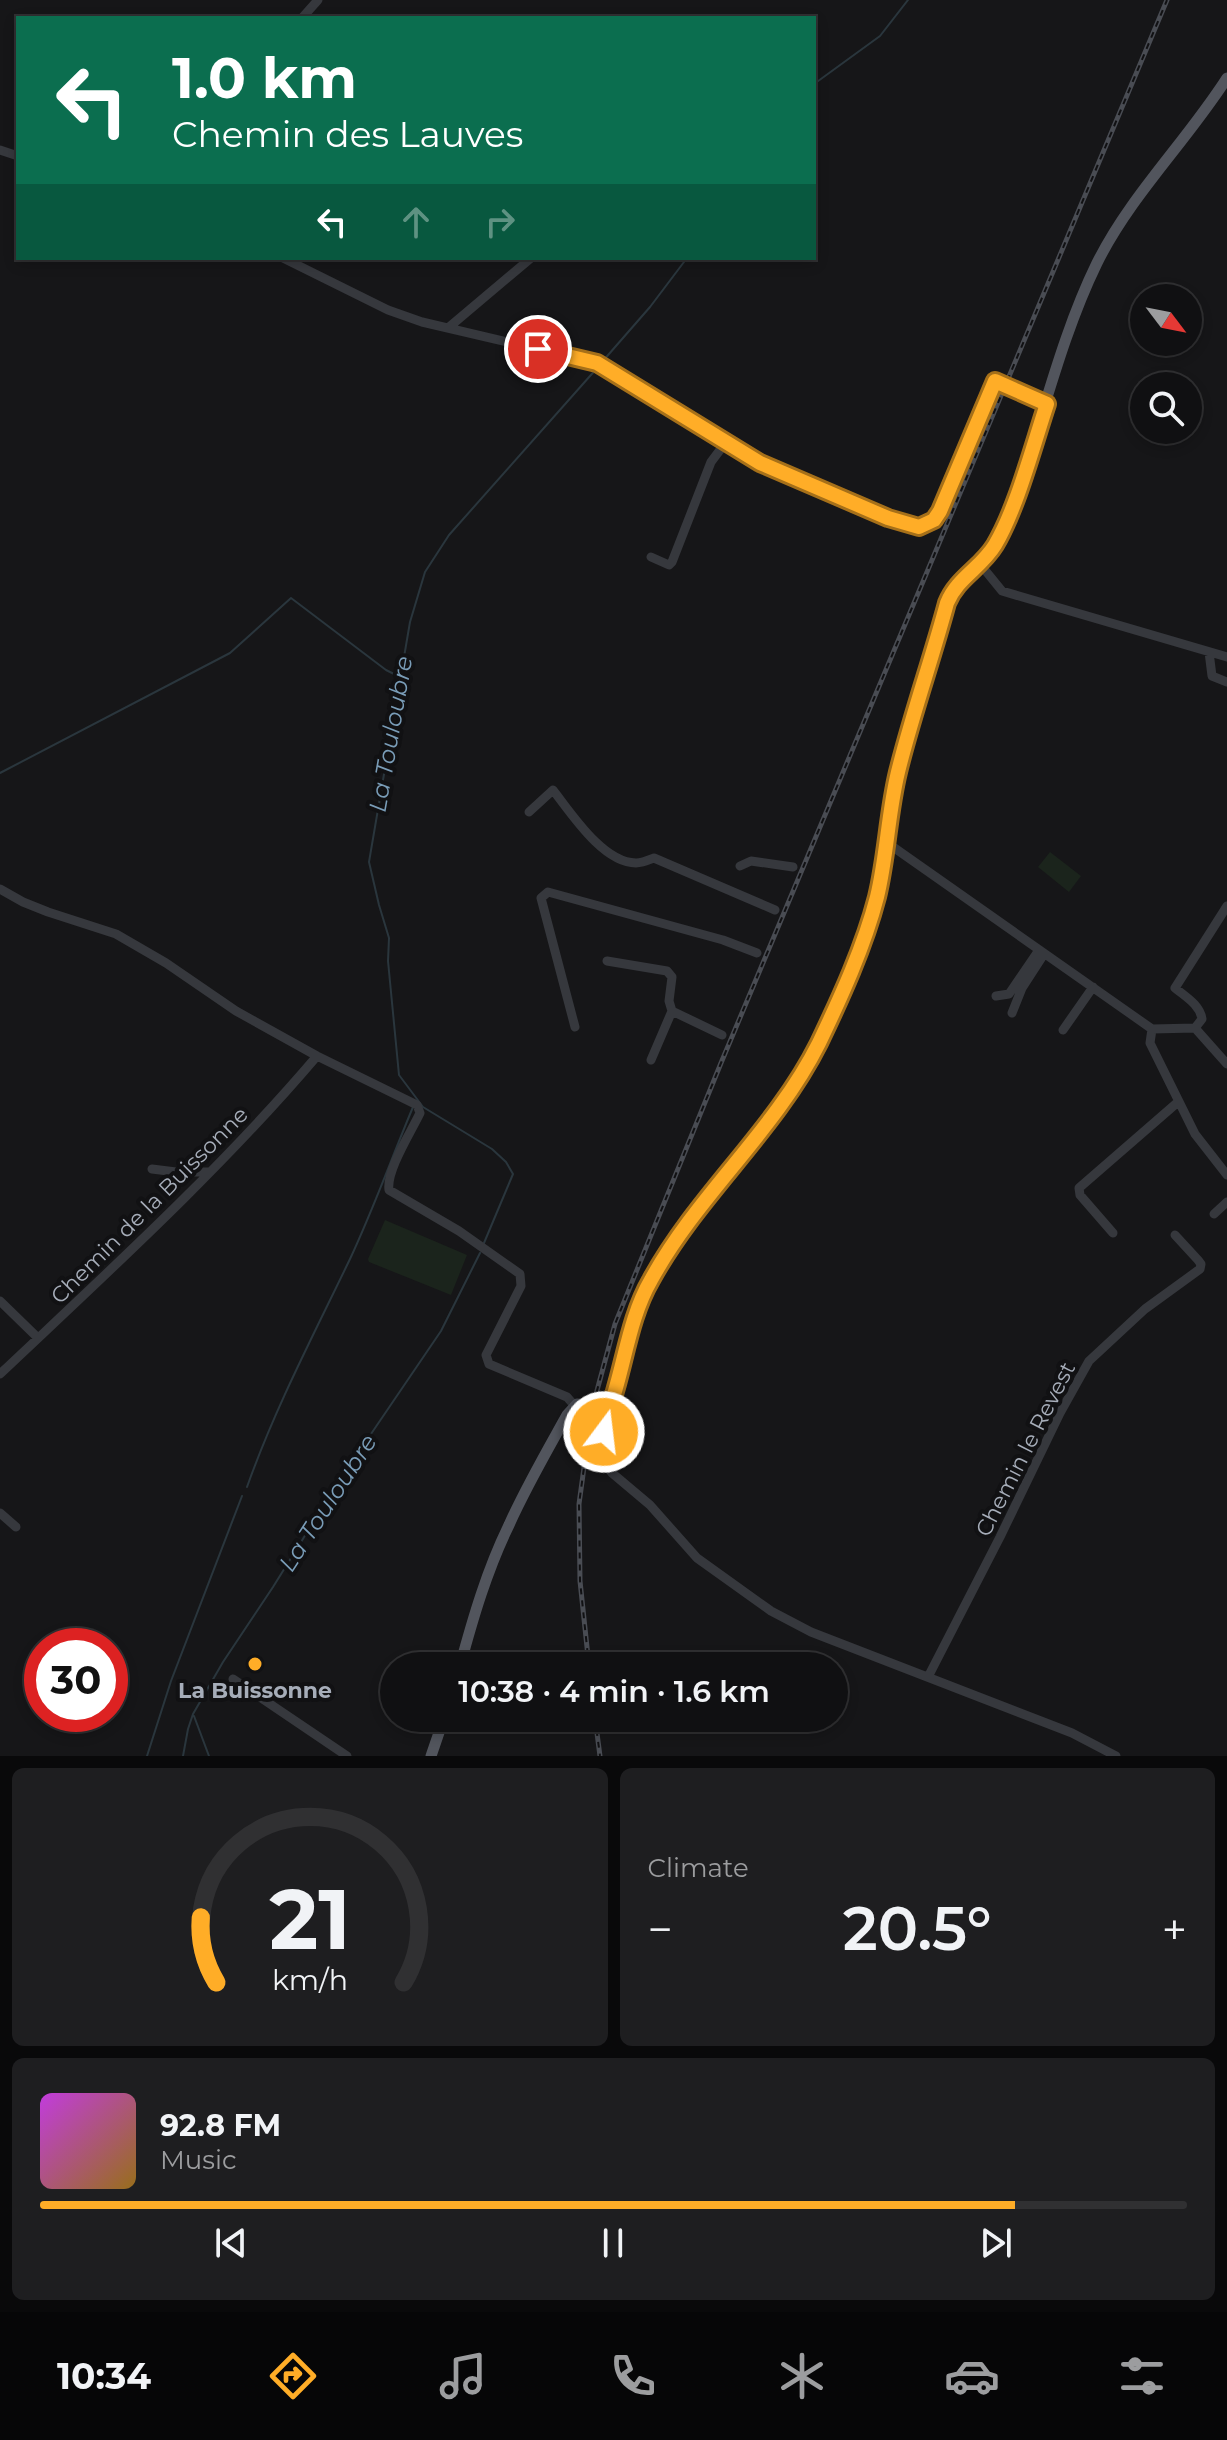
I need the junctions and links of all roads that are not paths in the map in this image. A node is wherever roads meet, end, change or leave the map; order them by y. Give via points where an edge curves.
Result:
1 (318, 0) edge
2 (304, 16) edge
3 (1227, 78) edge
4 (1227, 86) edge
5 (1207, 106) junction
6 (287, 260) edge
7 (529, 260) edge
8 (448, 328) junction
9 (1047, 404) junction
10 (726, 442) junction
11 (651, 557) dead end
12 (980, 564) junction
13 (1209, 652) junction
14 (1227, 657) edge
15 (1227, 682) edge
16 (529, 812) dead end
17 (886, 842) junction
18 (740, 866) dead end
19 (793, 867) dead end
20 (0, 889) edge
21 (1227, 906) edge
22 (775, 910) dead end
23 (1042, 952) junction
24 (757, 953) dead end
25 (607, 961) dead end
26 (1093, 987) junction
27 (996, 996) dead end
28 (672, 1011) junction
29 (1012, 1013) dead end
30 (575, 1027) dead end
31 (1195, 1028) junction
32 (1152, 1029) junction
33 (1063, 1030) dead end
34 (722, 1035) dead end
35 (317, 1056) junction
36 (651, 1060) dead end
37 (1227, 1064) edge
38 (1178, 1102) junction
39 (152, 1169) dead end
40 (209, 1172) junction
41 (1227, 1175) edge
42 (1227, 1202) edge
43 (1214, 1214) dead end
44 (1113, 1233) dead end
45 (1175, 1235) dead end
46 (0, 1301) edge
47 (38, 1338) junction
48 (0, 1374) edge
49 (574, 1405) junction
50 (607, 1406) junction
51 (0, 1513) edge
52 (16, 1527) dead end
53 (464, 1652) edge
54 (928, 1677) junction
55 (233, 1679) dead end
56 (439, 1732) edge
57 (347, 1756) edge
58 (431, 1756) edge
59 (1116, 1756) edge

1 - 2 street
3 - 5 main road
4 - 5 main road
5 - 9 main road via 1107,245 1080,304
6 - 8 street via 388,310
7 - 8 street
8 - 10 street via 601,364
9 - 10 street via 995,381 940,511 919,527 760,463
9 - 12 main road via 1004,528
10 - 11 street via 711,462 672,562
12 - 13 street via 1002,591
12 - 17 main road via 957,584 947,603 899,770
13 - 14 street
13 - 15 street via 1212,676
16 - 22 street via 553,790 609,853 636,863 654,858
17 - 23 street
17 - 50 main road via 871,914 819,1043 785,1101 693,1216 651,1279
18 - 19 street via 751,861
20 - 35 street via 48,912 116,934
21 - 31 street via 1175,988 1202,1014
23 - 26 street
23 - 27 street via 1009,994
23 - 29 street
24 - 30 street via 548,892 541,898
25 - 28 street via 667,971 672,977
26 - 32 street
26 - 33 street
28 - 34 street
28 - 36 street
31 - 32 street
31 - 37 street
32 - 38 street via 1150,1043
35 - 40 street, Chemin de la Buissonne
35 - 49 street via 417,1105 420,1113 392,1168 389,1190 520,1274 521,1286 486,1355 489,1364 567,1397
38 - 41 street
38 - 44 street via 1079,1188
39 - 40 street
40 - 47 street, Chemin de la Buissonne
42 - 43 street
45 - 54 street, Chemin le Revest via 1200,1269 1145,1309 1089,1361
46 - 47 street
47 - 48 street, Chemin de la Buissonne
49 - 50 main road
49 - 53 main road via 509,1525
50 - 54 street via 601,1448 606,1465 658,1512 697,1558 793,1624
51 - 52 street
54 - 59 street via 1072,1733
55 - 57 street
56 - 58 main road

